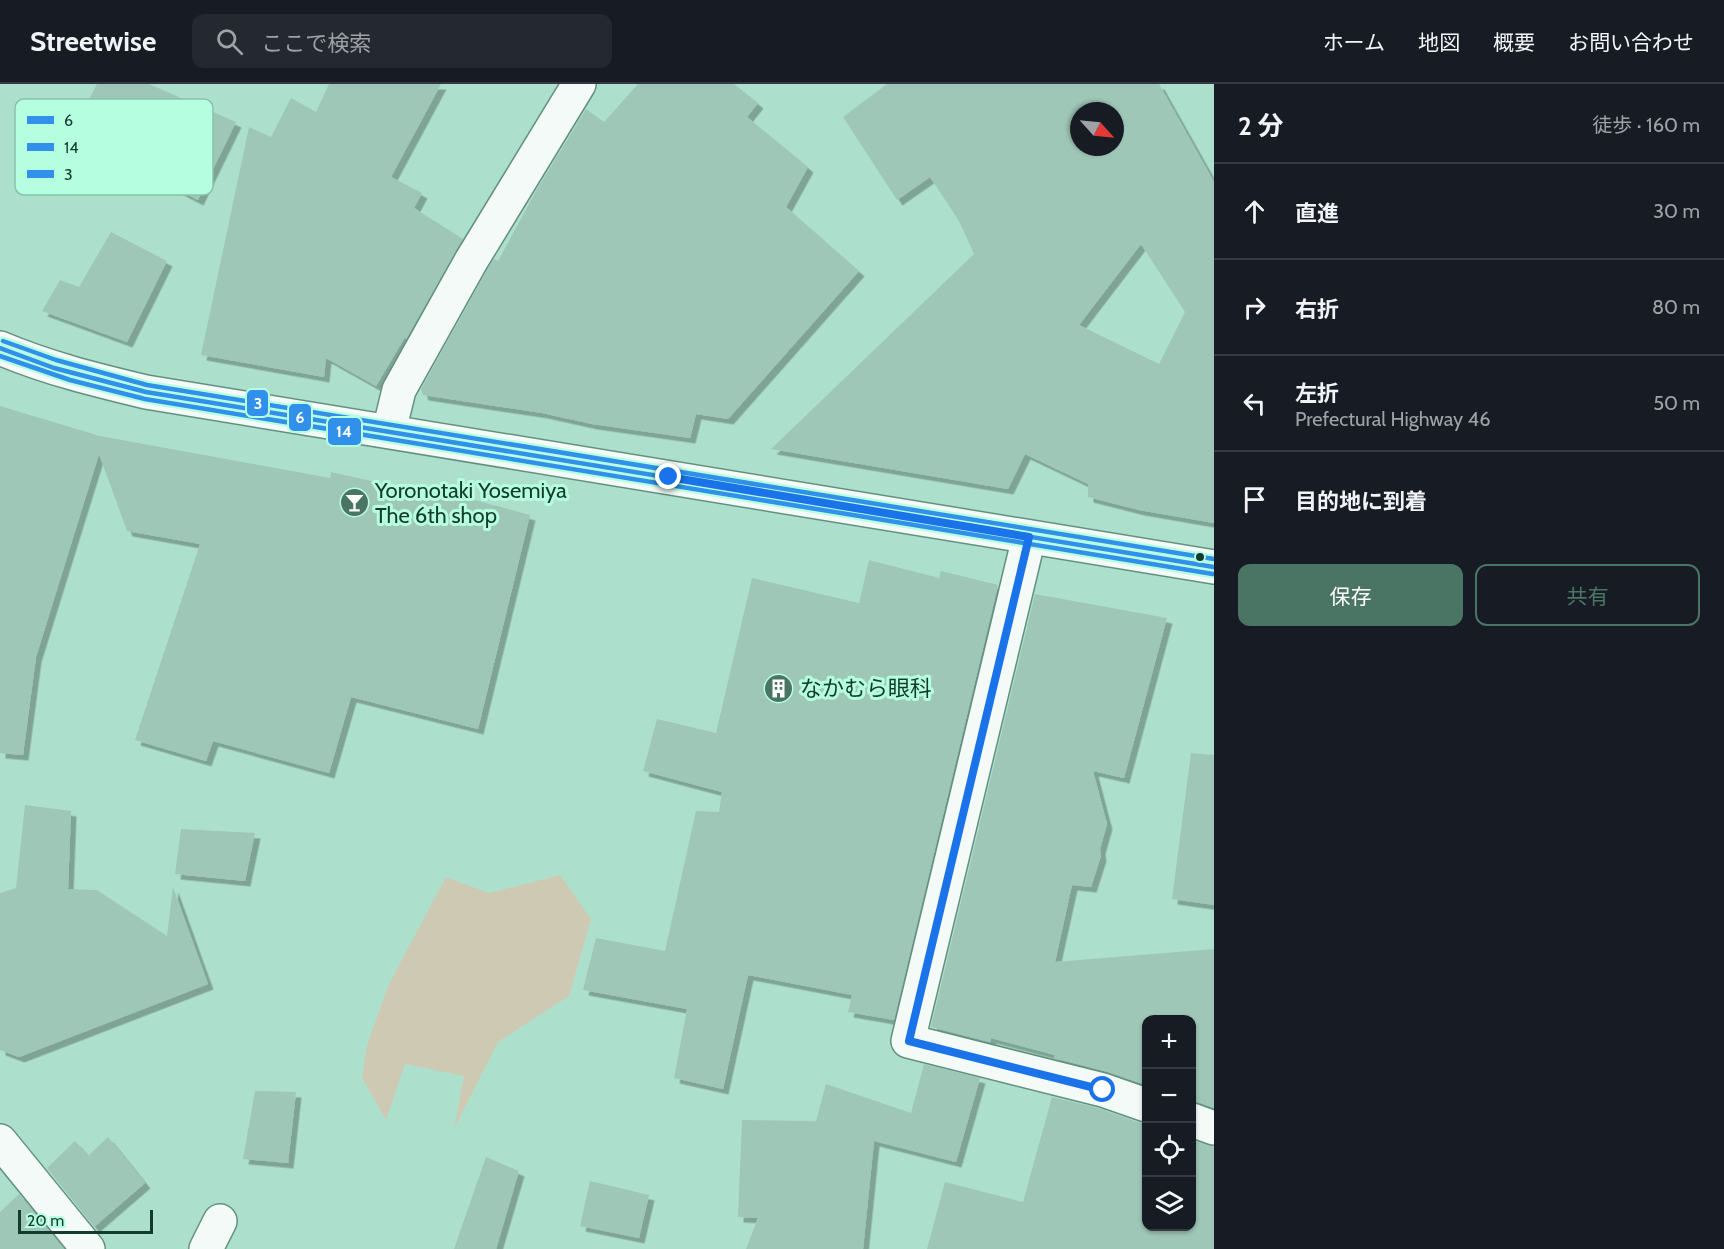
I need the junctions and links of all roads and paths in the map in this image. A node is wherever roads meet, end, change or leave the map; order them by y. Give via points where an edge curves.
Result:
1 (579, 84) edge
2 (0, 348) edge
3 (389, 431) junction
4 (1029, 537) junction
5 (1214, 567) edge
6 (1142, 1104) edge
7 (1196, 1122) edge
8 (1214, 1128) edge
9 (0, 1141) edge
10 (88, 1249) edge

1 - 3 street via 471,261 399,390
2 - 3 street via 59,369 146,392
3 - 4 street
4 - 5 street
4 - 6 street via 909,1041 1103,1090
7 - 8 street
9 - 10 street

